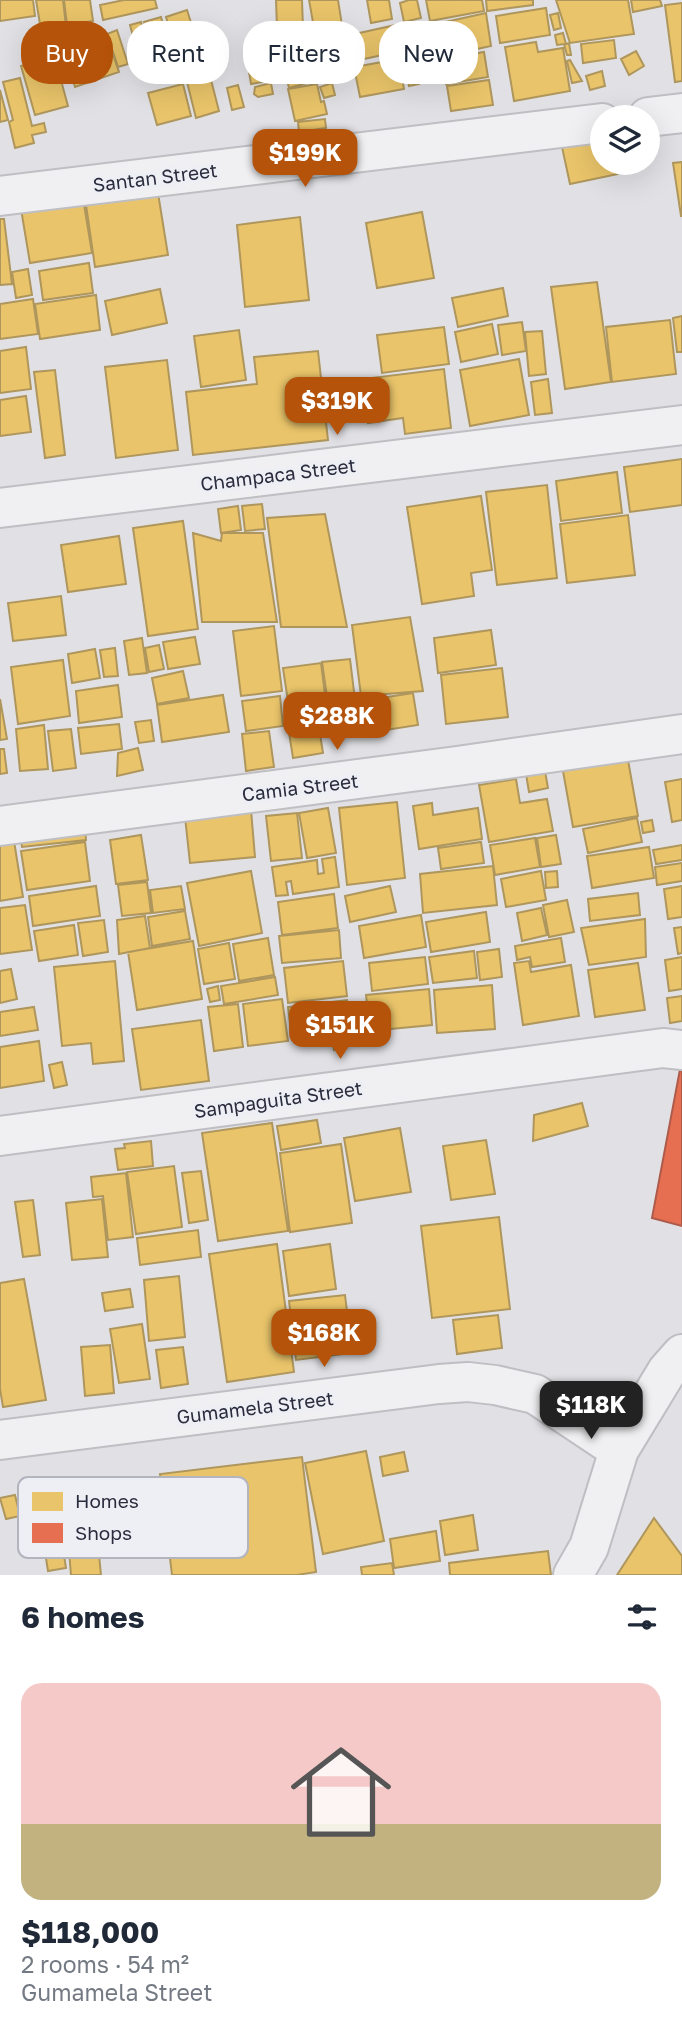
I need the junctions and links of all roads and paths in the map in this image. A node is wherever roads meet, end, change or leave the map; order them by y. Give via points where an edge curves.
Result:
1 (682, 113) edge
2 (660, 116) edge
3 (590, 124) edge
4 (0, 196) edge
5 (682, 425) edge
6 (0, 508) edge
7 (682, 734) edge
8 (0, 826) edge
9 (682, 1050) edge
10 (0, 1136) edge
11 (682, 1354) edge
12 (0, 1440) edge
13 (619, 1450) junction
14 (573, 1575) edge

1 - 2 street
3 - 4 street, Santan Street
5 - 6 street, Champaca Street
7 - 8 street, Camia Street
9 - 10 street, Sampaguita Street via 663,1048
11 - 13 street
12 - 13 street, Gumamela Street via 468,1382 535,1394
13 - 14 street via 589,1547

